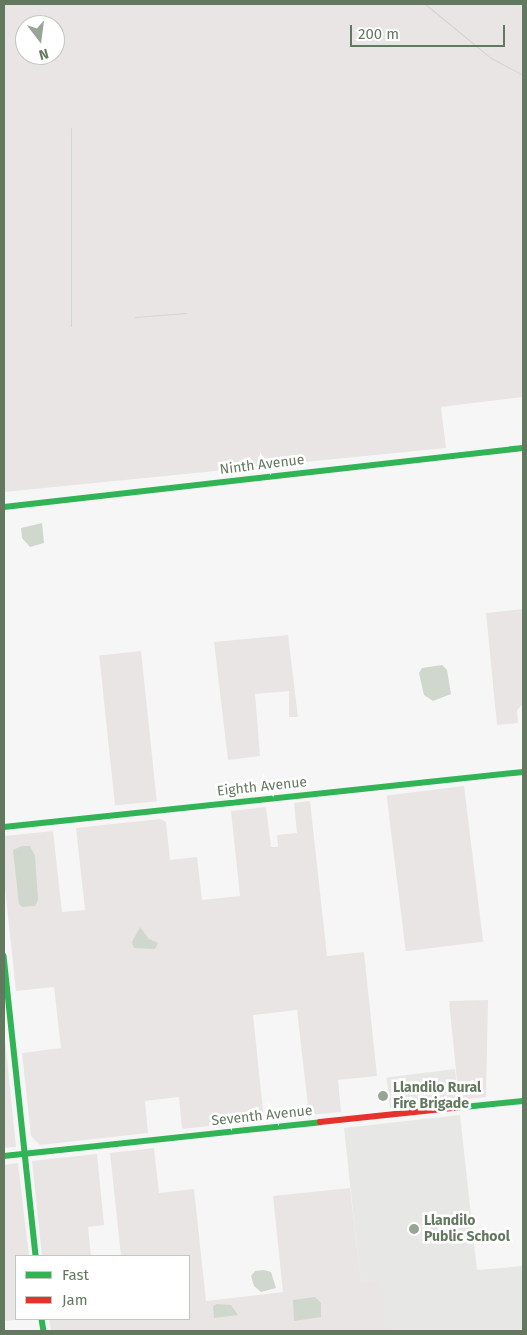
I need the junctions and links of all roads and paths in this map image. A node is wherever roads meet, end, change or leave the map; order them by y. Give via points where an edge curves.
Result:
1 (523, 448) edge
2 (4, 507) edge
3 (523, 772) edge
4 (4, 827) edge
5 (4, 956) edge
6 (523, 1101) edge
7 (25, 1154) junction
8 (4, 1156) edge
9 (36, 1255) edge

1 - 2 street, Ninth Avenue
3 - 4 street, Eighth Avenue
5 - 7 street
6 - 7 street, Seventh Avenue
7 - 8 street, Seventh Avenue
7 - 9 street

